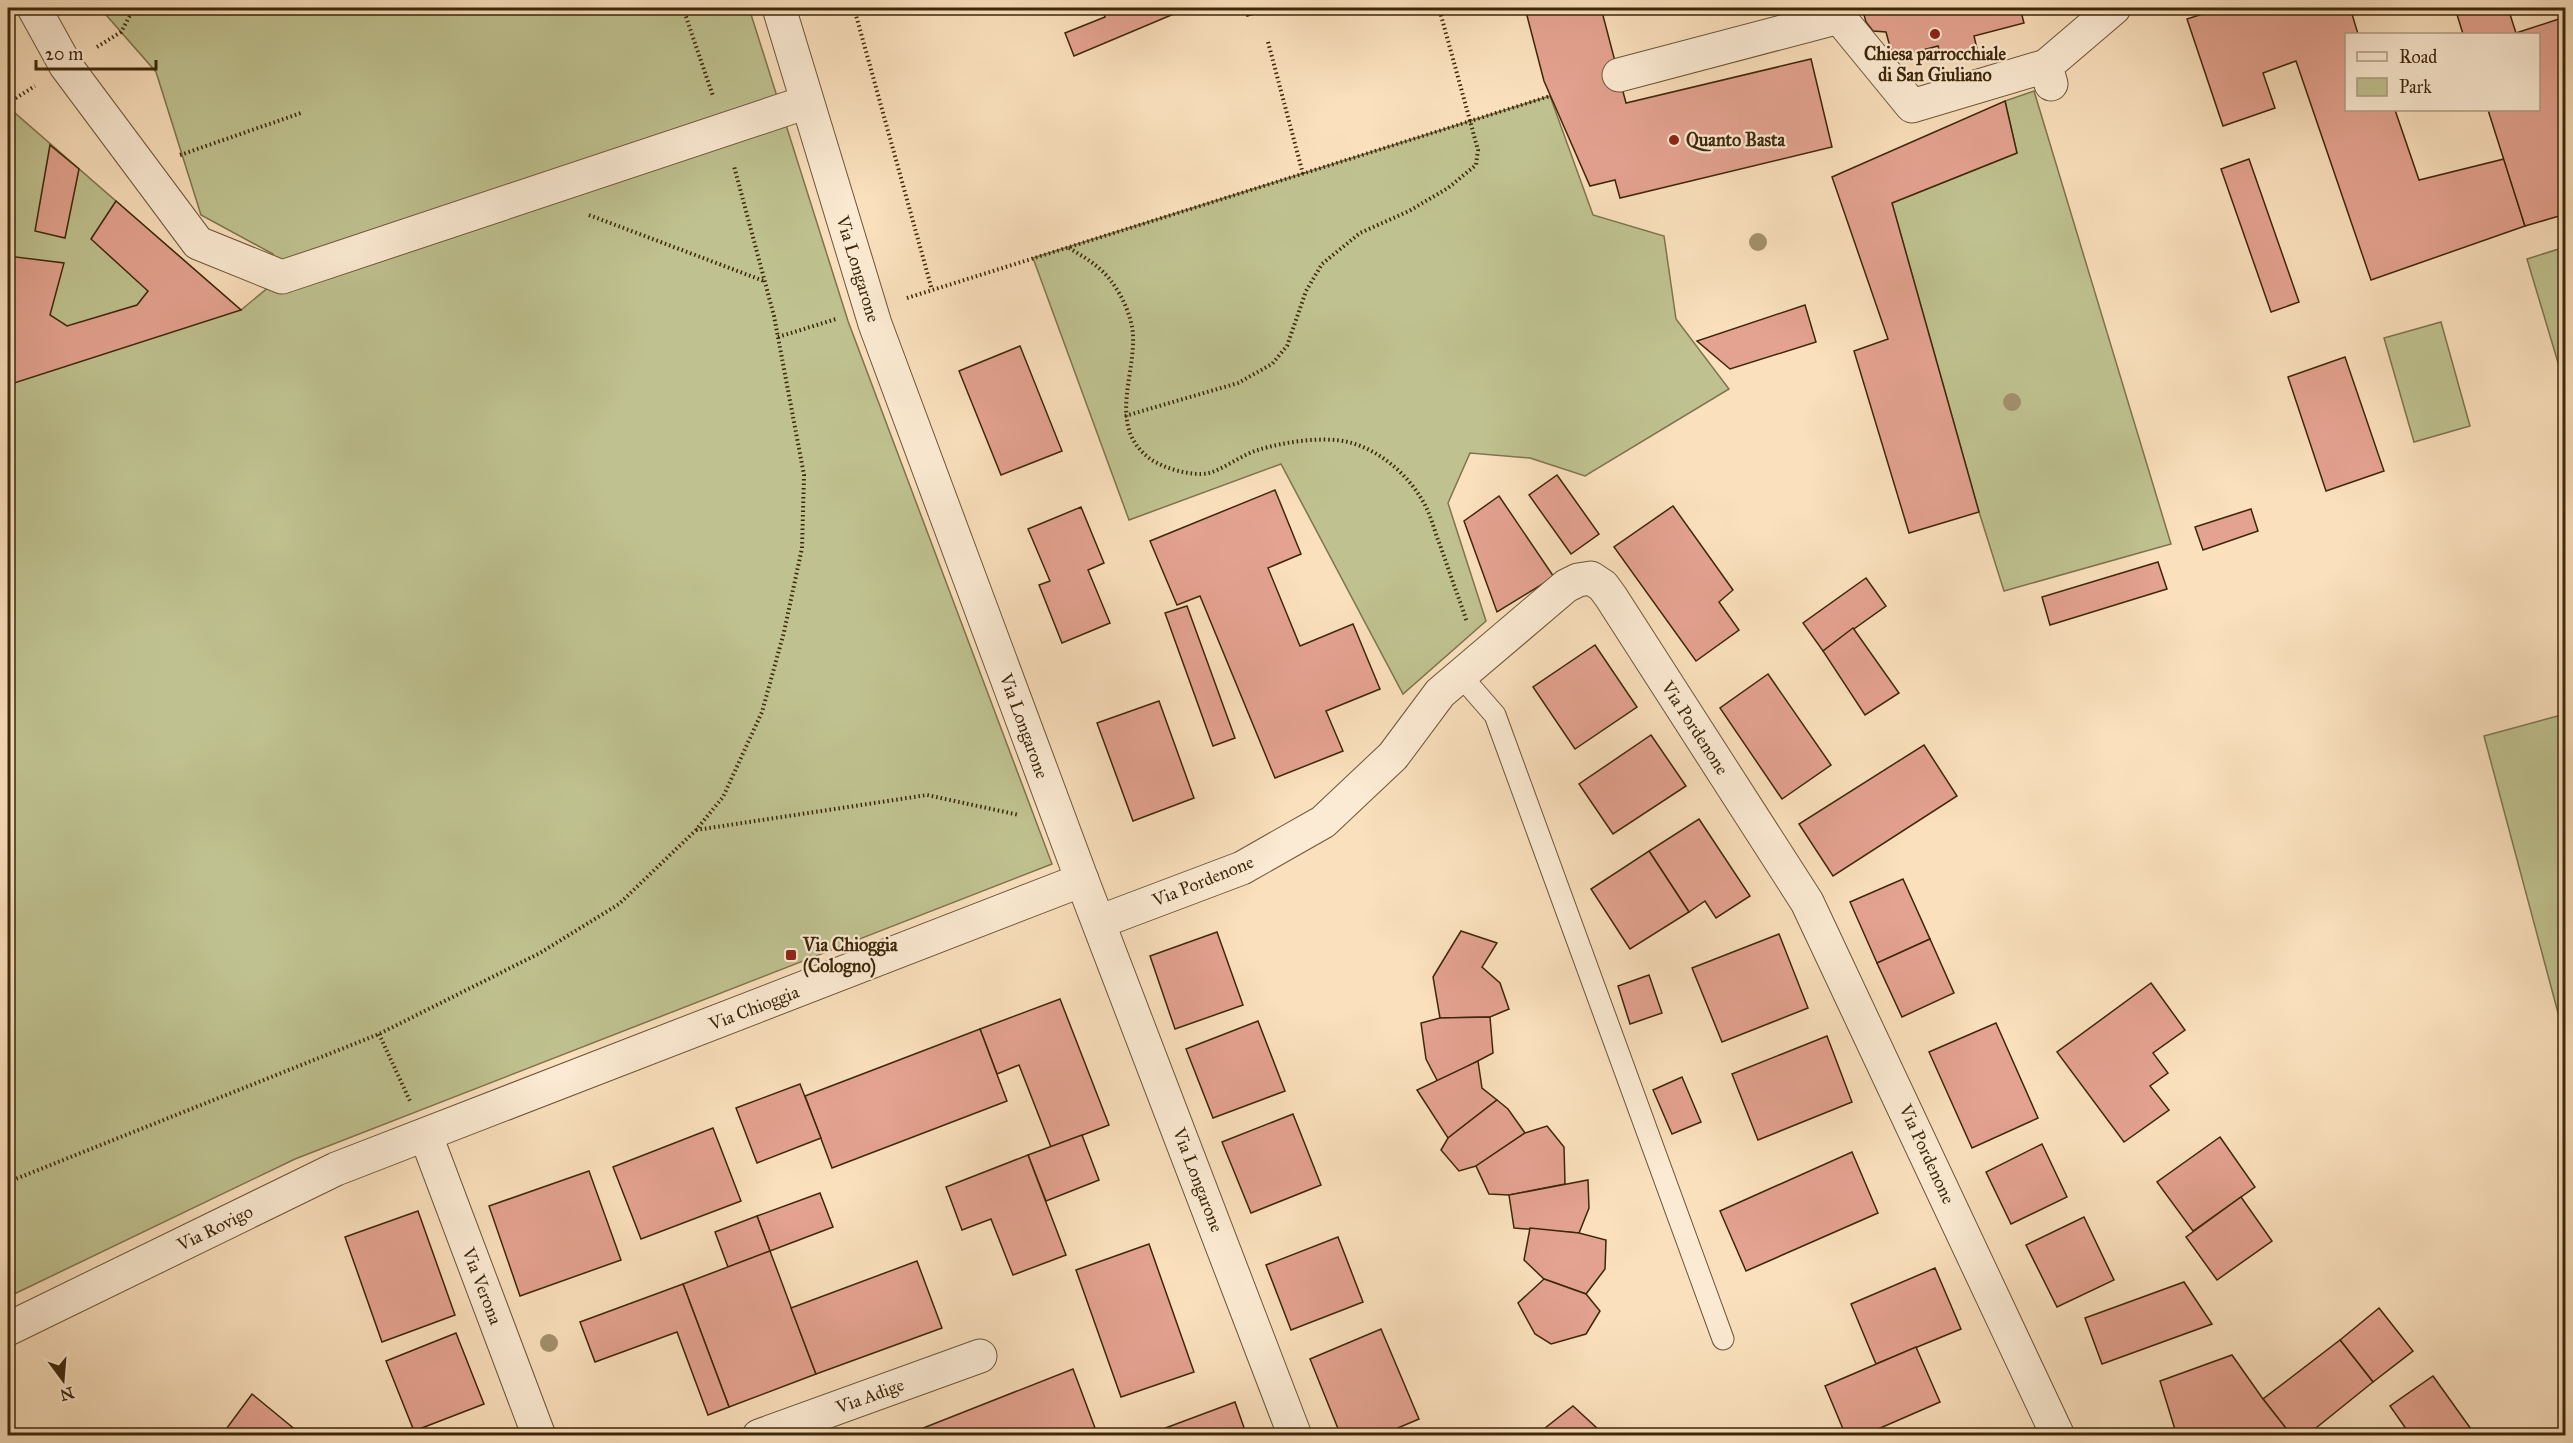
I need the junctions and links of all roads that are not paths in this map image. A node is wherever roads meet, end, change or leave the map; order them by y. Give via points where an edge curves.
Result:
1 (34, 8) edge
2 (779, 8) edge
3 (2114, 8) edge
4 (1619, 75) dead end
5 (807, 102) junction
6 (1471, 667) junction
7 (1082, 880) junction
8 (1099, 922) junction
9 (426, 1136) junction
10 (8, 1329) edge
11 (1723, 1339) dead end
12 (980, 1356) dead end
13 (539, 1436) edge
14 (759, 1436) edge
15 (1295, 1436) edge
16 (2058, 1436) edge

1 - 5 street via 66,66 198,243 282,277
2 - 5 street, Via Longarone
3 - 4 street via 2049,75 1912,106 1839,17
5 - 7 street, Via Longarone via 870,309
6 - 8 street, Via Pordenone via 1440,693 1393,756 1323,822 1242,868
6 - 11 lane via 1495,715
6 - 16 street, Via Pordenone via 1566,586 1591,578 1603,586 1807,902
7 - 8 street, Via Longarone
7 - 9 street, Via Chioggia
8 - 15 street, Via Longarone
9 - 10 street, Via Rovigo via 336,1169
9 - 13 street, Via Verona
12 - 14 street, Via Adige

